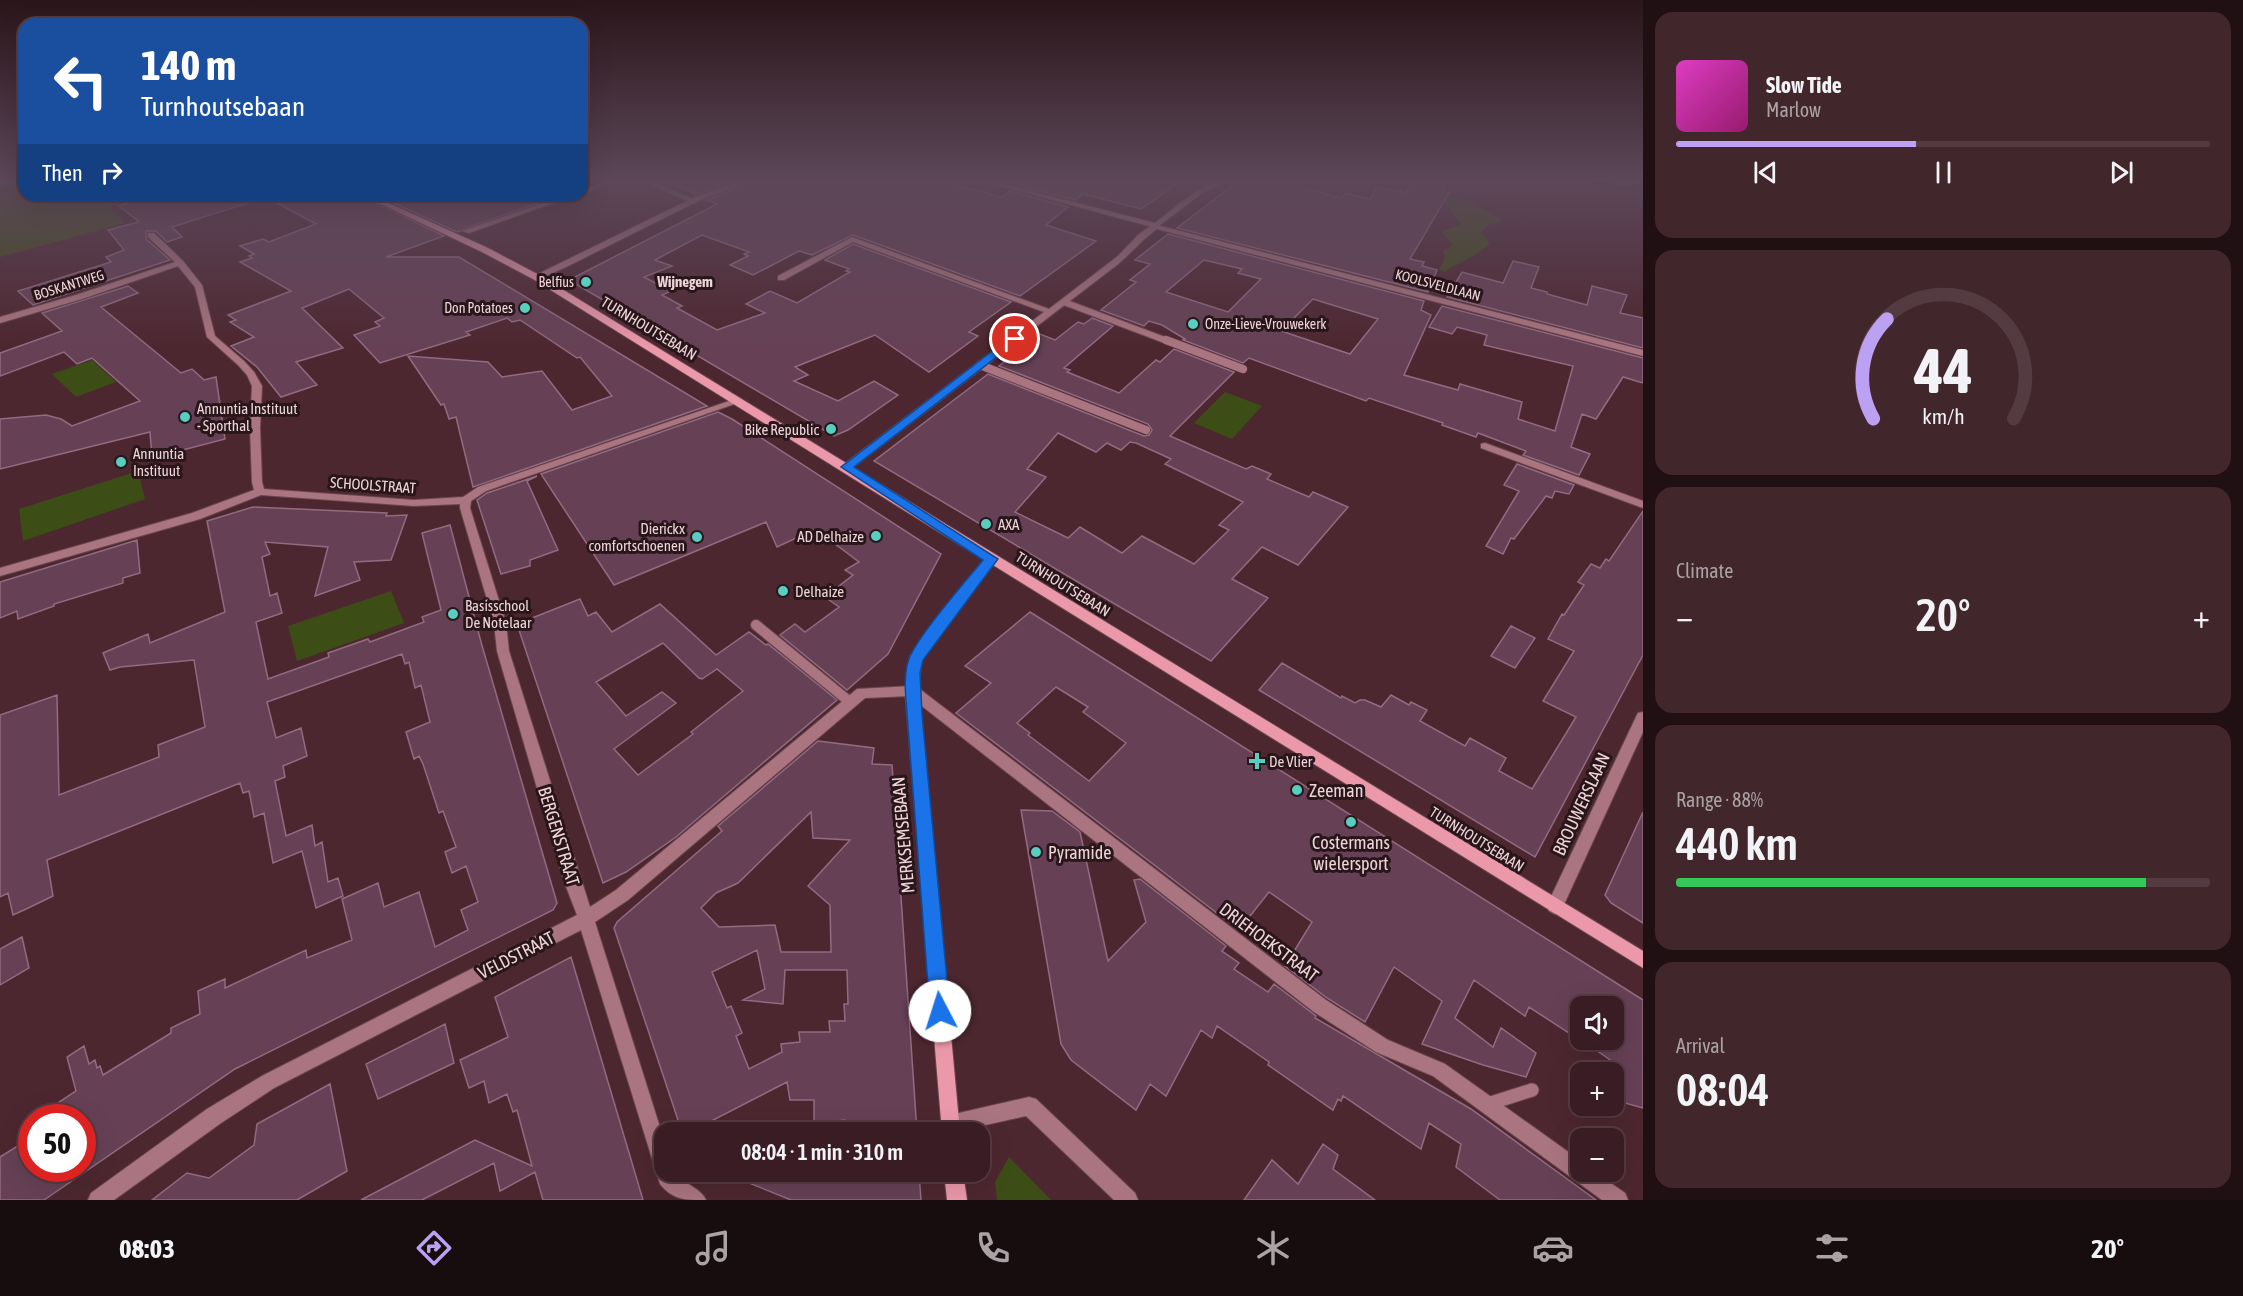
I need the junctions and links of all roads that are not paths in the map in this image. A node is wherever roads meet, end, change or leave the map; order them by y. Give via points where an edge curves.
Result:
1 (452, 235) edge
2 (625, 235) edge
3 (1144, 235) edge
4 (1191, 235) edge
5 (151, 236) dead end
6 (180, 262) junction
7 (536, 277) junction
8 (782, 278) dead end
9 (1064, 302) junction
10 (1051, 312) junction
11 (0, 320) edge
12 (1643, 353) edge
13 (980, 365) junction
14 (1243, 369) dead end
15 (738, 401) junction
16 (1146, 430) dead end
17 (1485, 446) dead end
18 (847, 467) junction
19 (260, 492) junction
20 (466, 500) junction
21 (1643, 505) edge
22 (991, 559) junction
23 (0, 572) edge
24 (756, 625) dead end
25 (912, 691) junction
26 (850, 702) junction
27 (1643, 717) edge
28 (1555, 906) junction
29 (586, 919) junction
30 (1643, 960) edge
31 (1532, 1090) dead end
32 (1488, 1104) junction
33 (949, 1122) edge
34 (972, 1122) edge
35 (654, 1135) edge
36 (669, 1182) edge
37 (955, 1182) edge
38 (98, 1200) edge
39 (696, 1200) edge
40 (957, 1200) edge
41 (1128, 1200) edge
42 (1618, 1200) edge

1 - 7 main road, TURNHOUTSEBAAN
2 - 7 street
3 - 9 street
4 - 12 street, KOOLSVELDLAAN
5 - 6 street
6 - 11 street, BOSKANTWEG
6 - 19 street via 199,287 211,337 241,363 257,386 255,428
7 - 15 main road, TURNHOUTSEBAAN
8 - 10 street via 852,239
9 - 10 street
9 - 14 lane
10 - 13 street
13 - 16 lane
13 - 18 street
15 - 18 main road, TURNHOUTSEBAAN
15 - 20 street, SCHOOLSTRAAT via 482,489
17 - 21 street
18 - 22 main road, TURNHOUTSEBAAN
19 - 20 street, SCHOOLSTRAAT via 414,503
19 - 23 street, SCHOOLSTRAAT via 196,516
20 - 29 street, BERGENSTRAAT via 465,508 500,623 503,651
22 - 25 main road, MERKSEMSEBAAN via 915,659
22 - 28 main road, TURNHOUTSEBAAN
24 - 26 lane
25 - 26 street, VELDSTRAAT via 862,693
25 - 32 street, DRIEHOEKSTRAAT via 1320,1006 1382,1046 1439,1070
25 - 33 main road, MERKSEMSEBAAN
26 - 29 street, VELDSTRAAT via 622,895
27 - 28 street, BROUWERSLAAN
28 - 30 main road, TURNHOUTSEBAAN
29 - 35 street, BERGENSTRAAT
29 - 38 street, VELDSTRAAT via 268,1082
31 - 32 lane
32 - 42 street, DRIEHOEKSTRAAT
34 - 41 street via 1029,1106
36 - 39 street, BERGENSTRAAT
37 - 40 main road

